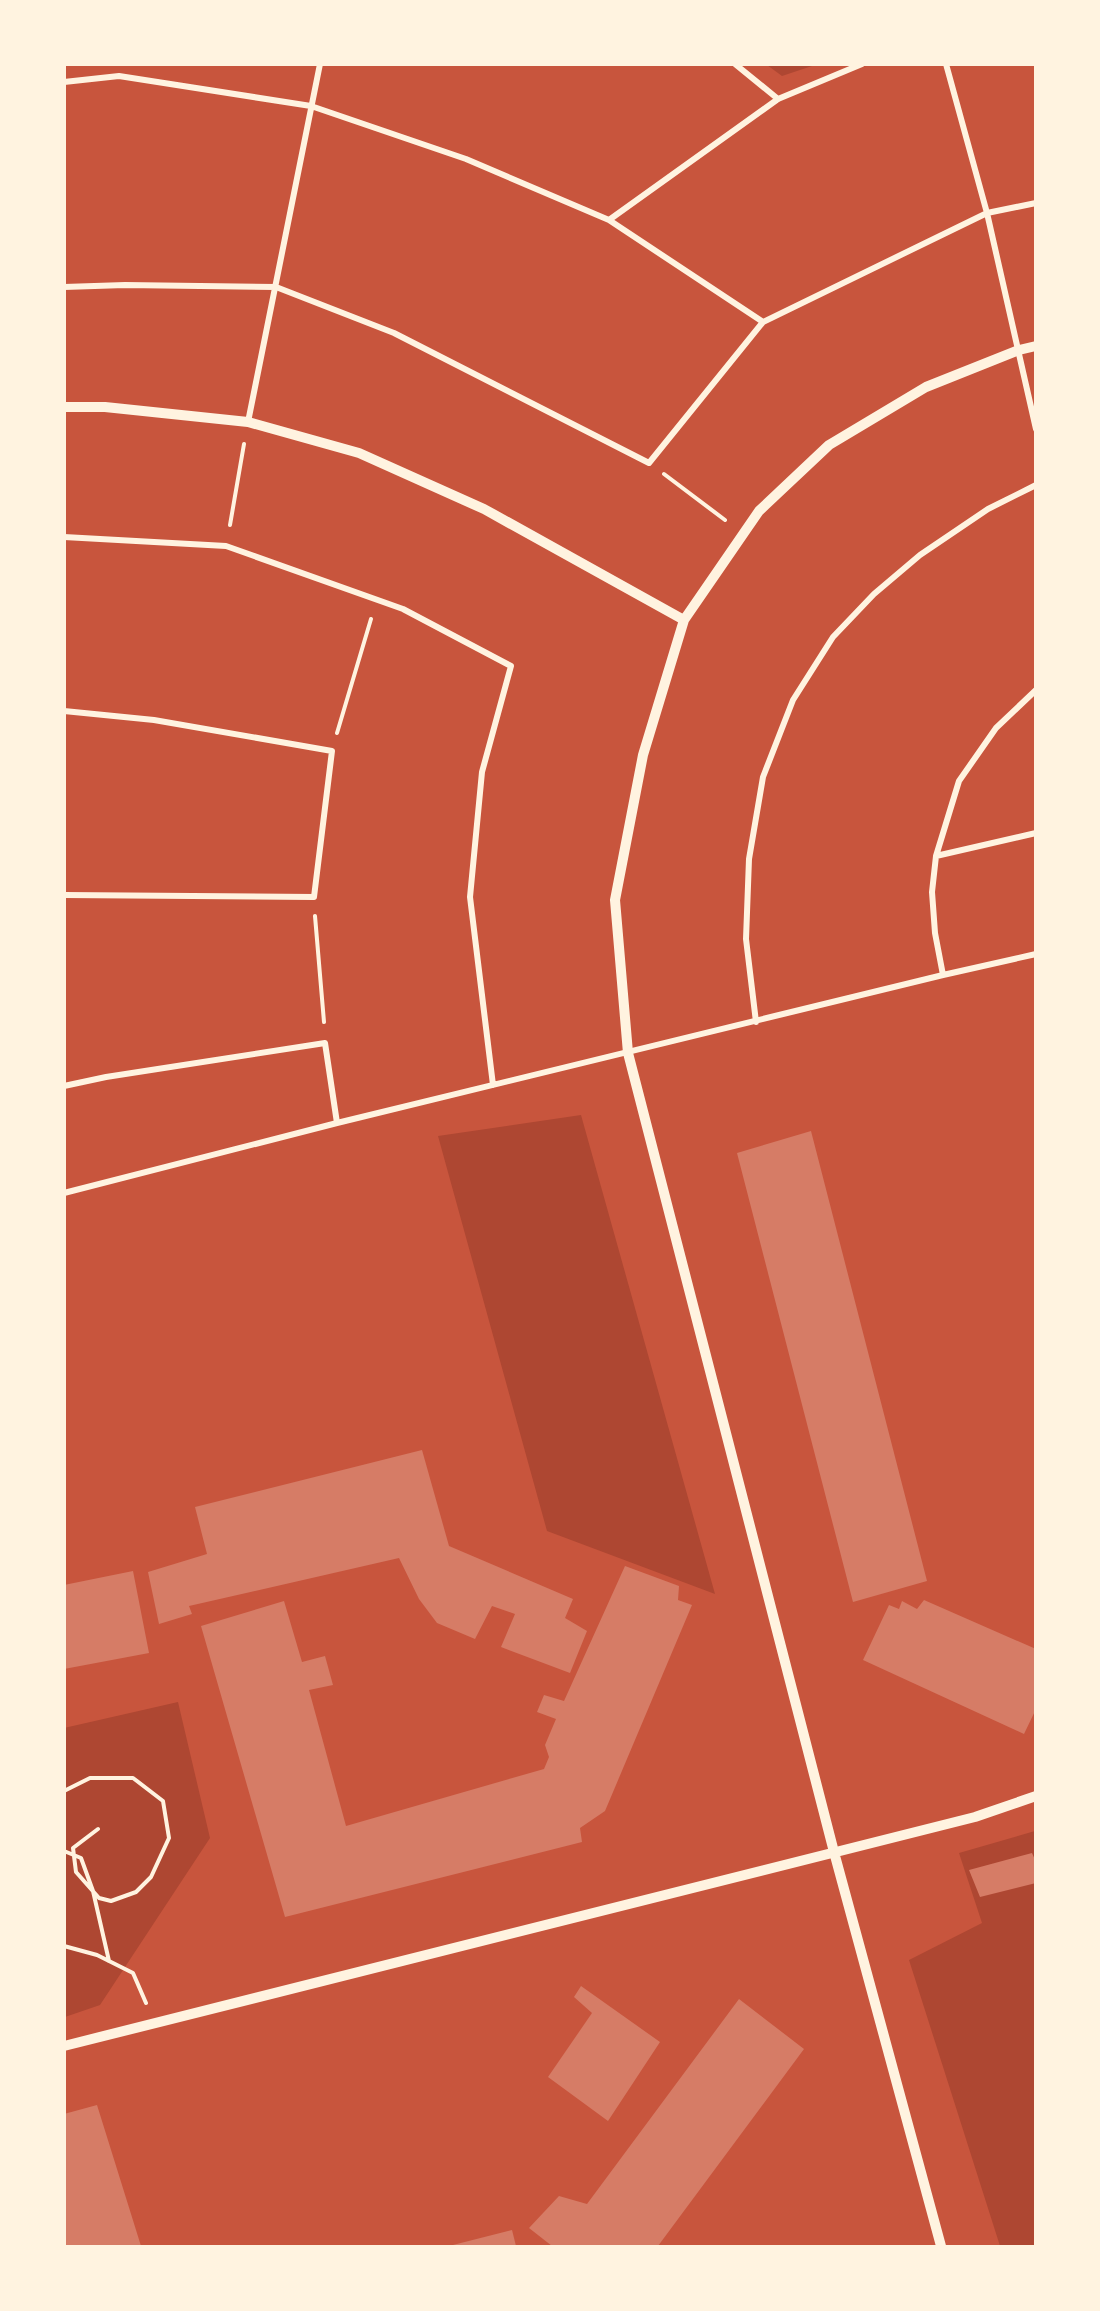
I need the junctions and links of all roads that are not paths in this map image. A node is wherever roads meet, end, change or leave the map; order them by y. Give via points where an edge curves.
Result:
1 (320, 64) edge
2 (735, 64) edge
3 (862, 64) edge
4 (946, 64) edge
5 (64, 82) edge
6 (777, 99) junction
7 (311, 106) junction
8 (1035, 203) edge
9 (987, 213) junction
10 (609, 220) junction
11 (64, 287) edge
12 (276, 287) junction
13 (763, 322) junction
14 (1035, 346) edge
15 (1019, 350) junction
16 (64, 407) edge
17 (248, 422) junction
18 (1035, 429) edge
19 (1035, 485) edge
20 (64, 537) edge
21 (684, 620) junction
22 (1035, 690) edge
23 (64, 711) edge
24 (1035, 833) edge
25 (936, 856) junction
26 (64, 895) edge
27 (1035, 954) edge
28 (943, 975) junction
29 (756, 1022) junction
30 (628, 1053) junction
31 (493, 1085) junction
32 (64, 1086) edge
33 (337, 1124) junction
34 (64, 1193) edge
35 (1035, 1796) edge
36 (834, 1852) junction
37 (64, 2046) edge
38 (941, 2247) edge

1 - 7 street
2 - 6 street
3 - 6 street
4 - 9 street
5 - 7 street via 119,76
6 - 10 street
7 - 10 street via 466,159
7 - 12 street
8 - 9 street
9 - 13 street
9 - 15 street
10 - 13 street
11 - 12 street
12 - 13 street via 394,333 649,463
12 - 17 street
14 - 15 street
15 - 18 street
15 - 21 street via 926,387 829,445 759,511
16 - 17 street via 105,407
17 - 21 street via 359,453 484,509
19 - 29 street via 988,509 920,555 874,594 833,637 794,700 763,777 749,859 746,939
20 - 31 street via 226,546 403,609 511,666 482,772 470,897
21 - 30 street via 643,755 615,900
22 - 25 street via 996,728 959,781
23 - 26 street via 154,720 332,751 314,897
24 - 25 street
25 - 28 street via 932,892
27 - 28 street
28 - 29 street
29 - 30 street
30 - 31 street
30 - 36 street
31 - 33 street
32 - 33 street via 325,1043
33 - 34 street
35 - 36 street via 975,1817
36 - 37 street
36 - 38 street

